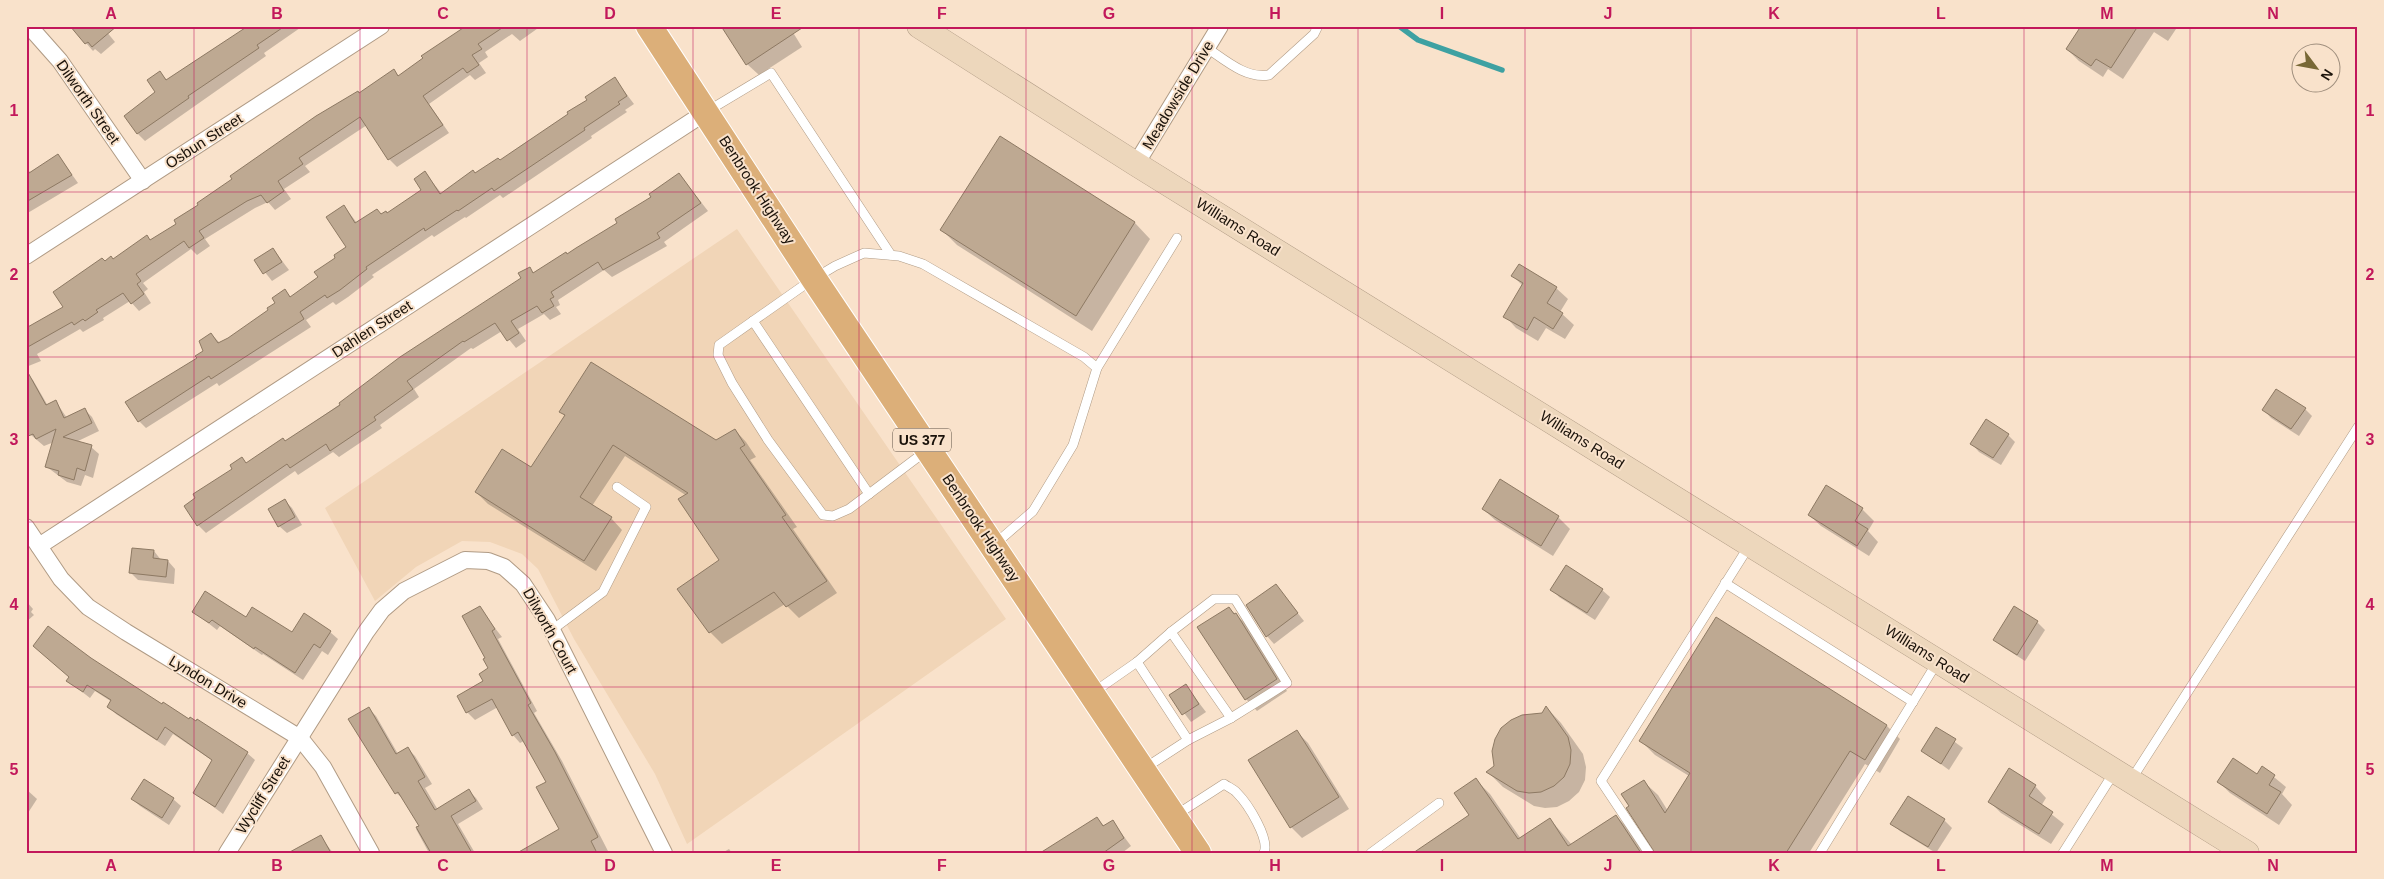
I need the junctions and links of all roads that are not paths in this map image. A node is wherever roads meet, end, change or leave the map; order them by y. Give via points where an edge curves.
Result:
1 (29, 26) edge
2 (649, 26) edge
3 (919, 26) edge
4 (1220, 26) edge
5 (1318, 26) edge
6 (371, 29) edge
7 (1207, 48) junction
8 (706, 112) junction
9 (1136, 164) junction
10 (143, 181) junction
11 (1177, 238) dead end
12 (891, 255) junction
13 (26, 256) edge
14 (812, 280) junction
15 (753, 321) junction
16 (1097, 368) junction
17 (2358, 427) edge
18 (928, 449) junction
19 (617, 487) dead end
20 (869, 494) junction
21 (26, 527) edge
22 (1750, 544) junction
23 (39, 546) junction
24 (993, 546) junction
25 (1725, 583) junction
26 (552, 630) junction
27 (1171, 632) junction
28 (1938, 661) junction
29 (1138, 662) junction
30 (1091, 693) junction
31 (1913, 702) junction
32 (1231, 718) junction
33 (300, 738) junction
34 (1188, 740) junction
35 (1142, 770) junction
36 (2123, 776) junction
37 (1439, 803) dead end
38 (1174, 817) junction
39 (227, 853) edge
40 (371, 853) edge
41 (664, 853) edge
42 (1198, 853) edge
43 (1264, 853) edge
44 (1371, 853) edge
45 (1649, 853) edge
46 (1820, 853) edge
47 (2063, 853) edge
48 (2247, 853) edge

1 - 10 street, Dilworth Street via 60,61
2 - 8 main road, Benbrook Highway / US 377
3 - 9 street, Williams Road
4 - 7 street, Meadowside Drive
5 - 7 lane via 1314,34 1269,75 1247,74
6 - 10 street, Osbun Street
7 - 9 street, Meadowside Drive
8 - 12 lane via 771,73
8 - 14 main road, Benbrook Highway / US 377
8 - 23 street, Dahlen Street
9 - 22 street, Williams Road
10 - 13 street, Osbun Street
11 - 16 lane
12 - 14 lane via 864,253
12 - 16 lane via 923,264 1084,357
14 - 15 lane
14 - 18 main road, Benbrook Highway / US 377
15 - 20 lane
15 - 20 lane via 719,345 718,355 768,440 823,515 833,516
16 - 24 lane via 1073,445 1033,512
17 - 36 lane
18 - 20 lane
18 - 24 main road, Benbrook Highway / US 377
19 - 26 lane via 646,508 603,592
21 - 23 street, Lyndon Drive
22 - 25 lane
22 - 28 street, Williams Road
23 - 33 street, Lyndon Drive via 61,579 88,607
24 - 30 main road, Benbrook Highway / US 377
25 - 31 lane
25 - 45 lane via 1601,781
26 - 33 street, Dilworth Court via 524,584 504,567 488,561 465,560 404,591 382,610
26 - 41 street, Dilworth Court
27 - 29 lane
27 - 32 lane
27 - 32 lane via 1214,600 1235,599 1287,683
28 - 31 lane
28 - 36 street, Williams Road
29 - 30 lane
29 - 34 lane
30 - 35 main road, Benbrook Highway / US 377
31 - 46 lane
32 - 34 lane
33 - 39 street, Wycliff Street
33 - 40 street, Lyndon Drive via 324,767
34 - 35 lane
35 - 38 main road, Benbrook Highway / US 377
36 - 47 lane
36 - 48 street, Williams Road
37 - 44 lane
38 - 42 main road, Benbrook Highway / US 377
38 - 43 lane via 1224,784 1237,792 1264,836 1267,846

